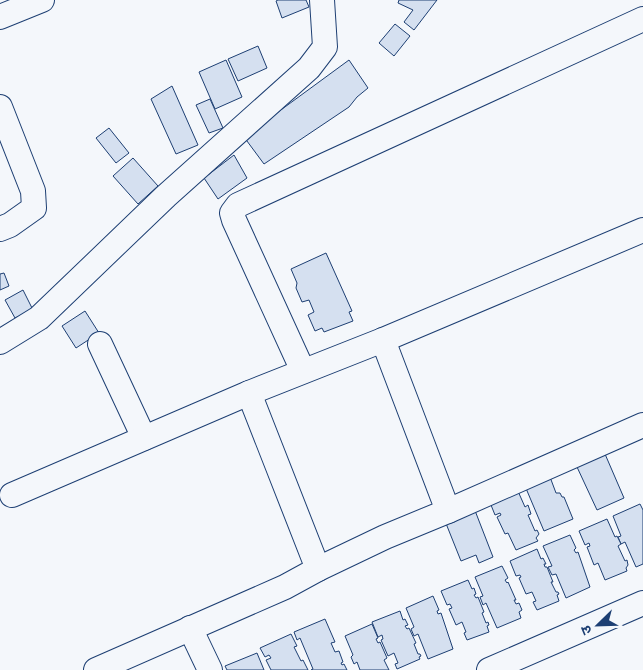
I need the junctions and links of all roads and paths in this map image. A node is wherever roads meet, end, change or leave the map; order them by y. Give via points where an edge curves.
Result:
1 (42, 0) edge
2 (322, 0) edge
3 (0, 17) edge
4 (643, 19) edge
5 (0, 107) edge
6 (0, 229) edge
7 (643, 230) edge
8 (383, 340) junction
9 (0, 342) edge
10 (100, 344) dead end
11 (303, 371) junction
12 (249, 393) junction
13 (643, 425) edge
14 (144, 438) junction
15 (12, 495) dead end
16 (448, 511) junction
17 (318, 569) junction
18 (643, 603) edge
19 (190, 628) junction
20 (96, 670) edge
21 (210, 670) edge
22 (489, 670) edge

1 - 3 street
2 - 9 street via 325,47 309,68 166,196 39,318
4 - 11 street via 238,205 232,213 234,220
5 - 6 street via 33,192 34,208
7 - 8 street
8 - 11 street
8 - 16 street
10 - 14 street
11 - 12 street
12 - 14 street
12 - 17 street
13 - 16 street
14 - 15 street
16 - 17 street
17 - 19 street via 285,587
18 - 22 street
19 - 20 street
19 - 21 street

